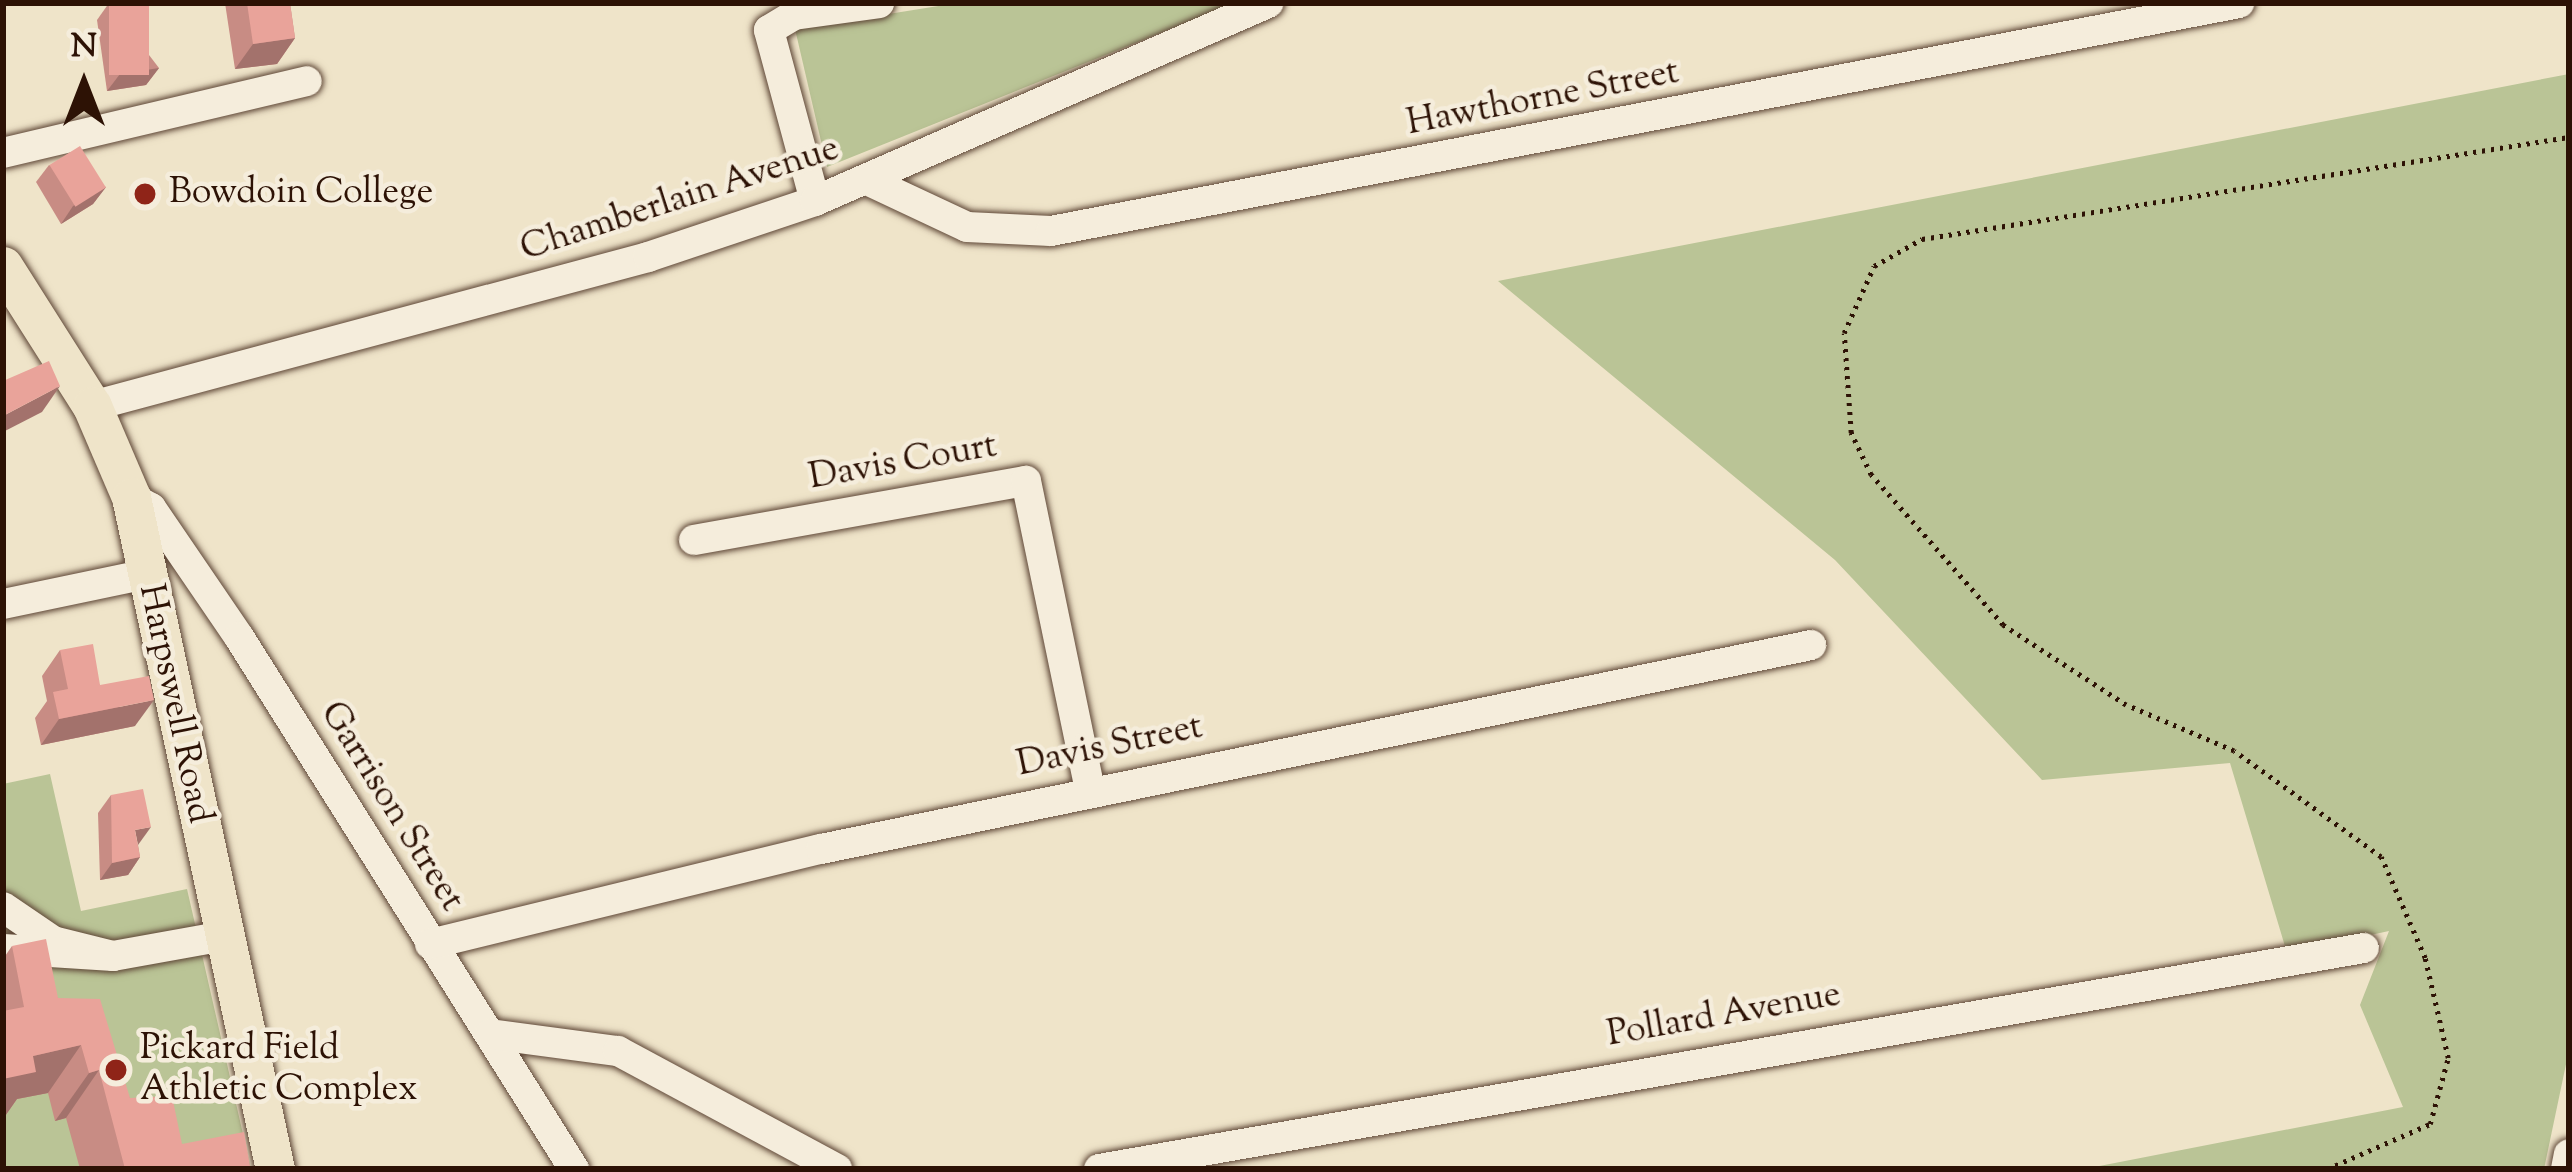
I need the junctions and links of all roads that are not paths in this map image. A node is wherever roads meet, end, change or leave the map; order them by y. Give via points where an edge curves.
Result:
1 (880, 3) edge
2 (1269, 3) edge
3 (2240, 3) edge
4 (308, 81) dead end
5 (3, 153) edge
6 (869, 181) junction
7 (814, 201) junction
8 (3, 266) edge
9 (92, 406) junction
10 (131, 497) junction
11 (694, 540) dead end
12 (146, 574) junction
13 (3, 604) edge
14 (1811, 645) dead end
15 (1090, 791) junction
16 (3, 907) edge
17 (224, 936) junction
18 (430, 944) junction
19 (2364, 948) dead end
20 (3, 950) edge
21 (113, 956) junction
22 (490, 1034) junction
23 (2569, 1154) edge
24 (275, 1169) edge
25 (574, 1169) edge
26 (837, 1169) edge
27 (1099, 1169) edge
28 (2566, 1169) edge

1 - 7 street via 794,15 769,30
2 - 6 street, Chamberlain Avenue
3 - 6 street, Hawthorne Street via 1051,231 967,227
4 - 5 street
6 - 7 street, Chamberlain Avenue
7 - 9 street, Chamberlain Avenue via 648,257
8 - 9 main road, Harpswell Road
9 - 10 main road, Harpswell Road
10 - 12 main road, Harpswell Road
10 - 18 street, Garrison Street via 151,508 222,612
11 - 15 street, Davis Court via 1026,481
12 - 13 street
12 - 17 main road, Harpswell Road
14 - 15 street, Davis Street
15 - 18 street, Davis Street
16 - 21 street via 53,941
17 - 21 street
17 - 24 main road, Harpswell Road
18 - 22 street, Garrison Street
19 - 27 street, Pollard Avenue
20 - 21 street
22 - 25 street, Garrison Street
22 - 26 street via 618,1051
23 - 28 street

